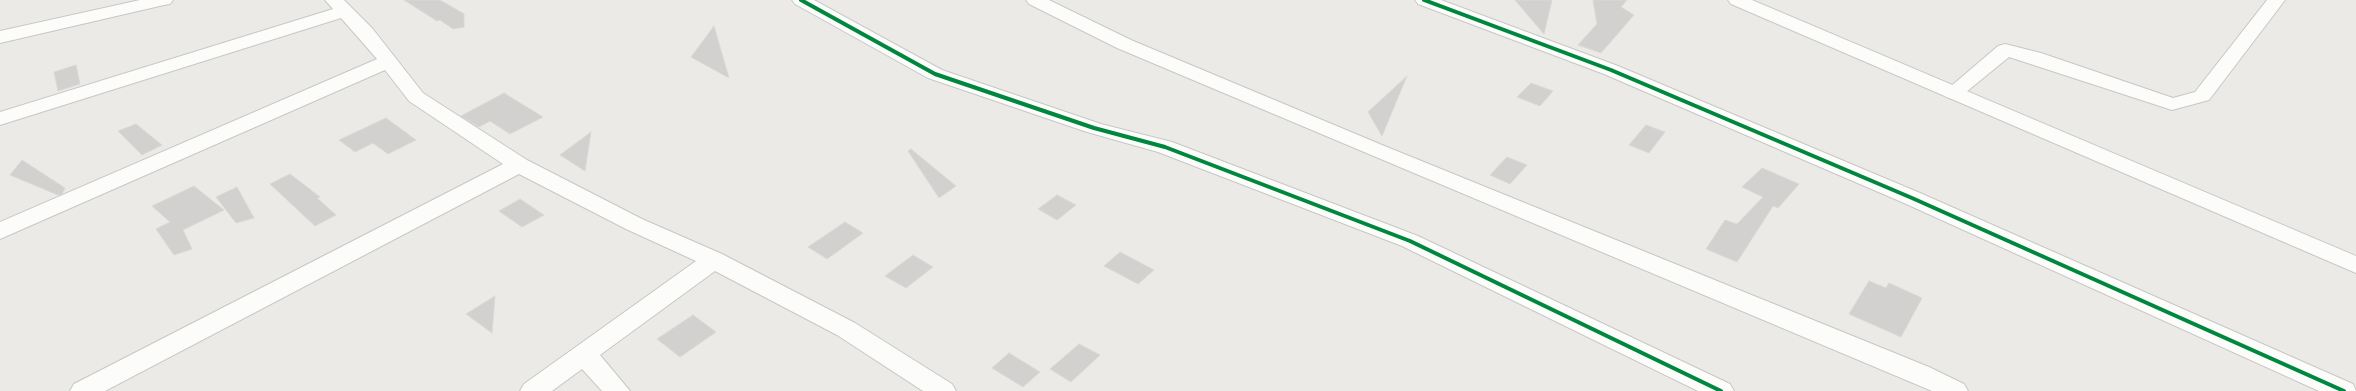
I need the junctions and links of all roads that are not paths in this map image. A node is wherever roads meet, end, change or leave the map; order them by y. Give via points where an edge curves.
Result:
1 (84, 0) edge
2 (164, 0) edge
3 (801, 0) edge
4 (1035, 0) edge
5 (1424, 0) edge
6 (1737, 0) edge
7 (2276, 0) edge
8 (339, 5) edge
9 (95, 14) junction
10 (0, 37) edge
11 (387, 62) junction
12 (1953, 93) junction
13 (0, 119) edge
14 (519, 165) junction
15 (0, 231) edge
16 (714, 260) junction
17 (2356, 265) edge
18 (585, 355) junction
19 (83, 391) edge
20 (533, 391) edge
21 (617, 391) edge
22 (943, 391) edge
23 (1722, 391) edge
24 (1955, 391) edge
25 (2344, 391) edge

1 - 9 street
2 - 9 street
3 - 23 street via 935,74 1094,128 1165,147 1410,241
4 - 24 street via 1160,59 1374,150 1920,374
5 - 25 street via 1610,70 1912,198
6 - 12 street
7 - 12 street via 2202,96 2172,104 2034,57 2005,50
8 - 11 street via 365,32
8 - 13 street
9 - 10 street
11 - 14 street via 416,97
11 - 15 street
12 - 17 street
14 - 16 street via 634,224
14 - 19 street
16 - 18 street
16 - 22 street via 846,329
18 - 20 street
18 - 21 street

